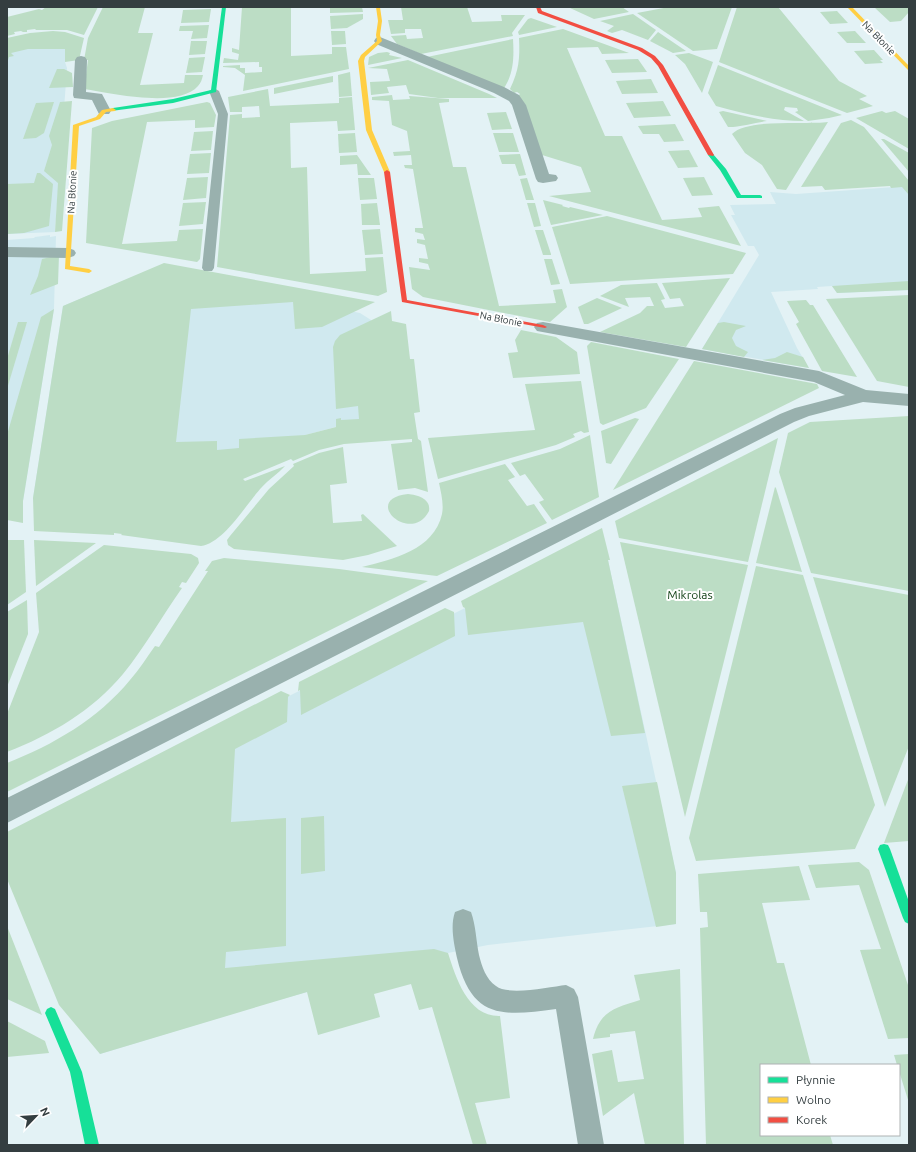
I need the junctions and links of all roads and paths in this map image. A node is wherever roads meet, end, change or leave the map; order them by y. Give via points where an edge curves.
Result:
1 (224, 7) edge
2 (378, 7) edge
3 (538, 7) edge
4 (849, 7) edge
5 (380, 41) junction
6 (81, 60) dead end
7 (909, 68) edge
8 (214, 91) junction
9 (104, 111) junction
10 (551, 178) dead end
11 (760, 197) dead end
12 (7, 252) edge
13 (68, 253) junction
14 (208, 268) dead end
15 (89, 271) dead end
16 (544, 327) joint
17 (863, 396) junction
18 (909, 400) edge
19 (7, 811) edge
20 (884, 849) dead end
21 (909, 918) edge
22 (463, 920) dead end
23 (51, 1013) dead end
24 (92, 1145) edge
25 (591, 1145) edge

1 - 8 street
2 - 5 street
3 - 11 street via 540,12 633,46 653,57 739,197
4 - 7 street, Na Błonie
5 - 10 street via 514,98 522,112 543,179
5 - 16 street, Na Błonie via 363,56 362,68 369,130 388,174 404,301
6 - 9 street via 79,95 97,97
8 - 9 street, Na Błonie via 156,106
8 - 14 lane via 223,114
9 - 13 street, Na Błonie via 98,118 76,125
12 - 13 street
13 - 15 street, Na Błonie via 67,268
16 - 17 street, Na Błonie via 819,377
17 - 18 street
17 - 19 street via 787,418
20 - 21 street
22 - 25 lane via 472,972 488,995 509,1002 566,997
23 - 24 street via 76,1072

